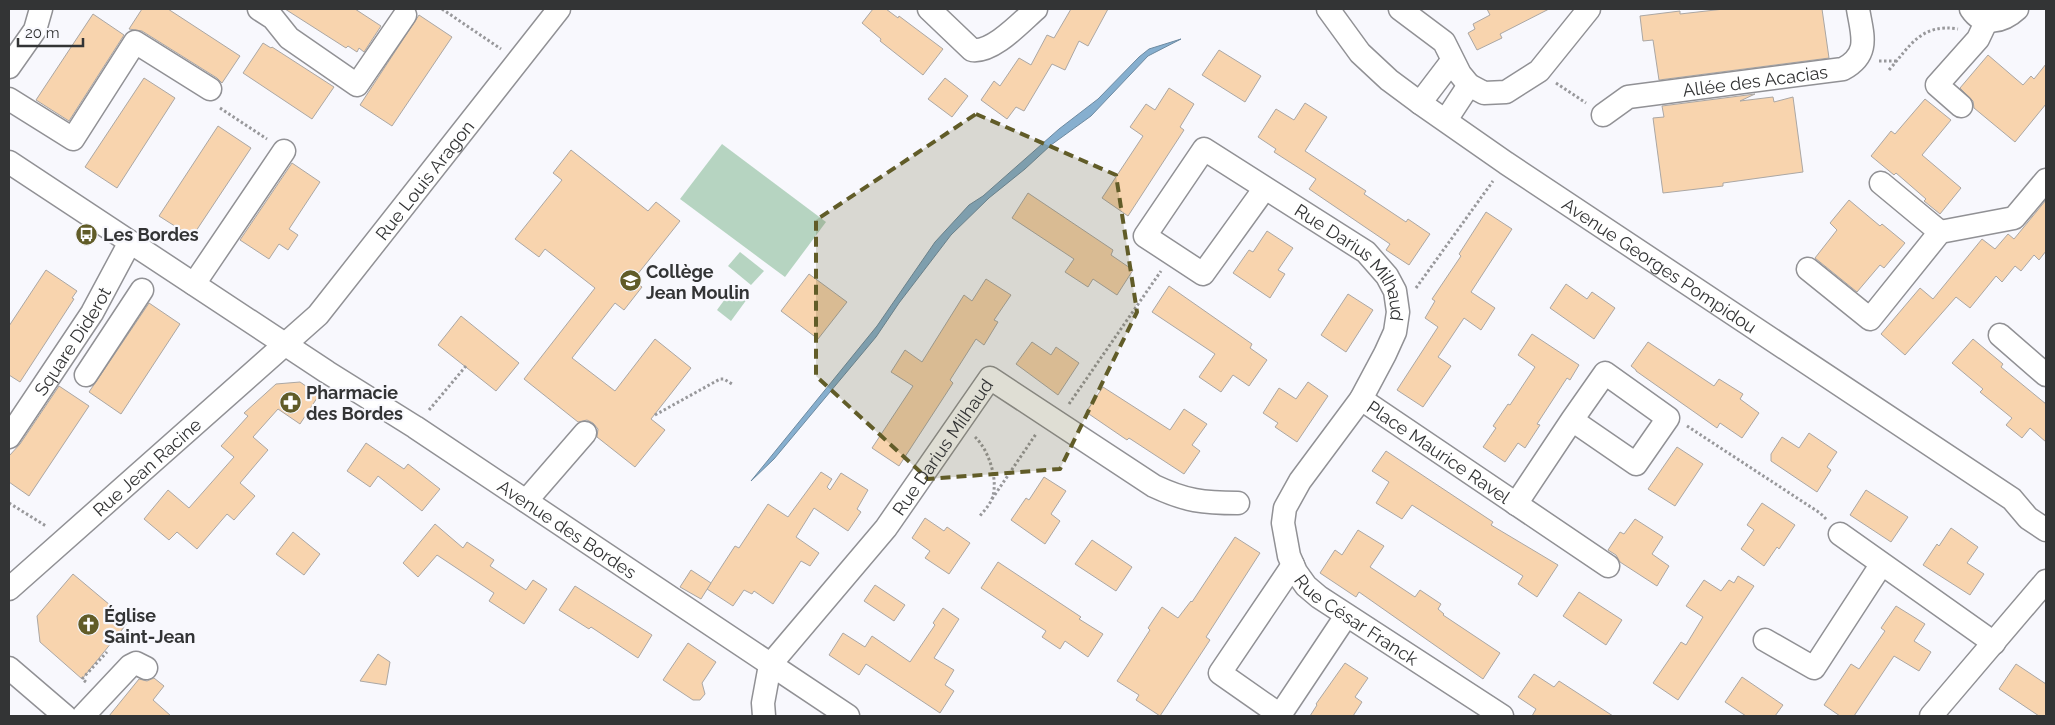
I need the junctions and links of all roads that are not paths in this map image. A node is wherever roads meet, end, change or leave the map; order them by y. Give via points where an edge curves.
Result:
1 (41, 9) edge
2 (259, 9) edge
3 (559, 9) edge
4 (929, 9) edge
5 (1036, 9) edge
6 (1328, 9) edge
7 (1400, 9) edge
8 (1589, 9) edge
9 (1858, 9) edge
10 (2017, 9) edge
11 (405, 15) dead end
12 (1979, 23) edge
13 (1452, 61) junction
14 (9, 67) edge
15 (1469, 85) junction
16 (210, 89) road end
17 (9, 99) edge
18 (1420, 103) junction
19 (1961, 106) dead end
20 (1603, 115) road end
21 (1446, 120) junction
22 (284, 151) road end
23 (9, 162) edge
24 (2046, 180) edge
25 (1881, 183) dead end
26 (1265, 188) junction
27 (1940, 232) junction
28 (130, 242) junction
29 (1808, 269) dead end
30 (194, 284) junction
31 (142, 290) dead end
32 (92, 313) junction
33 (116, 328) junction
34 (2000, 335) dead end
35 (284, 344) junction
36 (86, 374) dead end
37 (2046, 375) edge
38 (1361, 398) junction
39 (1572, 420) junction
40 (585, 434) dead end
41 (9, 437) edge
42 (1300, 481) joint
43 (2012, 499) junction
44 (526, 501) junction
45 (1238, 504) dead end
46 (1516, 504) junction
47 (2046, 512) edge
48 (2046, 530) edge
49 (1840, 534) road end
50 (1293, 565) junction
51 (1882, 565) junction
52 (1608, 566) dead end
53 (2046, 581) edge
54 (9, 589) edge
55 (1346, 616) junction
56 (1765, 640) dead end
57 (1994, 642) junction
58 (770, 665) junction
59 (9, 668) edge
60 (146, 668) dead end
61 (1293, 711) edge
62 (65, 716) edge
63 (83, 716) edge
64 (764, 716) edge
65 (848, 716) edge
66 (1502, 716) edge
67 (1931, 716) edge

1 - 14 street via 35,30
2 - 11 street via 273,18 289,38 357,85
3 - 35 street, Rue Louis Aragon via 321,310
4 - 5 street via 972,50 980,51 1014,29
6 - 18 street, Avenue Georges Pompidou via 1360,53
7 - 13 street via 1444,42
8 - 15 street via 1540,71 1506,92 1484,93
9 - 20 street, Allée des Acacias via 1864,44 1856,61 1843,69 1628,97
10 - 12 street via 2006,18
12 - 19 street via 1937,84
13 - 15 street
13 - 18 street
15 - 21 street
16 - 17 street via 136,42 73,140
18 - 21 street, Avenue Georges Pompidou
21 - 43 street, Avenue Georges Pompidou
22 - 30 street
23 - 28 street, Avenue des Bordes
24 - 27 street via 2014,218
25 - 27 street
26 - 26 street, Rue Darius Milhaud via 1204,149 1145,236 1203,274
26 - 38 street, Rue Darius Milhaud via 1366,252 1387,276 1395,291 1398,312 1395,332
27 - 29 street via 1870,319
28 - 30 street, Avenue des Bordes
28 - 32 street, Square Diderot
30 - 35 street, Avenue des Bordes
31 - 33 street
32 - 33 street
32 - 41 street, Square Diderot
33 - 36 street
34 - 37 street
35 - 44 street, Avenue des Bordes
35 - 54 street, Rue Jean Racine
38 - 42 street, Rue Darius Milhaud
38 - 46 street, Place Maurice Ravel
39 - 39 street, Place Maurice Ravel via 1636,464 1668,418 1605,374
39 - 46 street, Place Maurice Ravel
40 - 44 street
42 - 50 street, Rue César Franck via 1285,508 1282,522
43 - 47 street, Avenue Georges Pompidou
43 - 48 street, Avenue Georges Pompidou via 2028,518
44 - 58 street, Avenue des Bordes
45 - 58 street, Rue Darius Milhaud via 1197,502 1176,497 1154,486 990,378 886,528
46 - 52 street, Place Maurice Ravel
49 - 51 street
50 - 55 street, Rue César Franck via 1306,586
50 - 61 street via 1220,673 1280,715
51 - 56 street via 1814,668
51 - 57 street
53 - 57 street
55 - 61 street
55 - 66 street, Rue César Franck
57 - 67 street
58 - 64 street via 762,703
58 - 65 street, Avenue des Bordes
59 - 62 street
60 - 63 street via 136,663 130,666

